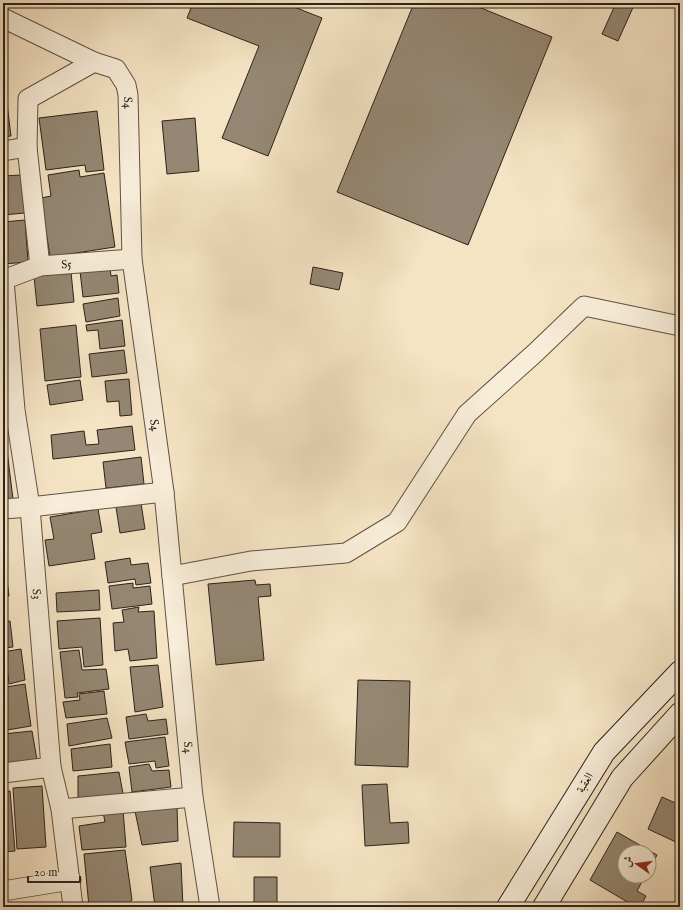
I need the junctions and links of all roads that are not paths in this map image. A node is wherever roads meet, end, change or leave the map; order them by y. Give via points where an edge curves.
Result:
1 (3, 18) edge
2 (94, 62) junction
3 (27, 147) junction
4 (3, 151) edge
5 (132, 259) junction
6 (40, 266) junction
7 (4, 280) edge
8 (680, 326) edge
9 (9, 411) edge
10 (164, 492) junction
11 (30, 507) junction
12 (3, 509) edge
13 (172, 576) junction
14 (680, 672) edge
15 (680, 714) edge
16 (51, 768) junction
17 (3, 773) edge
18 (193, 797) junction
19 (61, 809) junction
20 (71, 880) junction
21 (3, 891) edge
22 (73, 907) edge
23 (210, 907) edge
24 (508, 907) edge
25 (544, 907) edge

1 - 2 street, S4
2 - 3 street via 28,99
2 - 5 street, S4 via 116,69 126,85 128,95
3 - 4 street
3 - 6 street
5 - 6 street, S5
5 - 10 street, S4
6 - 7 street, S5
7 - 9 street, S3
8 - 13 street via 584,306 535,354 467,414 397,522 346,553 251,561
9 - 11 street, S3
10 - 11 street
10 - 13 street, S4
11 - 12 street
11 - 16 street, S3
13 - 18 street, S4
14 - 24 main road, العقبة via 604,752
15 - 25 main road via 622,778
16 - 17 street
16 - 19 street, S3
18 - 19 street
18 - 23 street, S4
19 - 20 street, S3
20 - 21 street
20 - 22 street, S3

